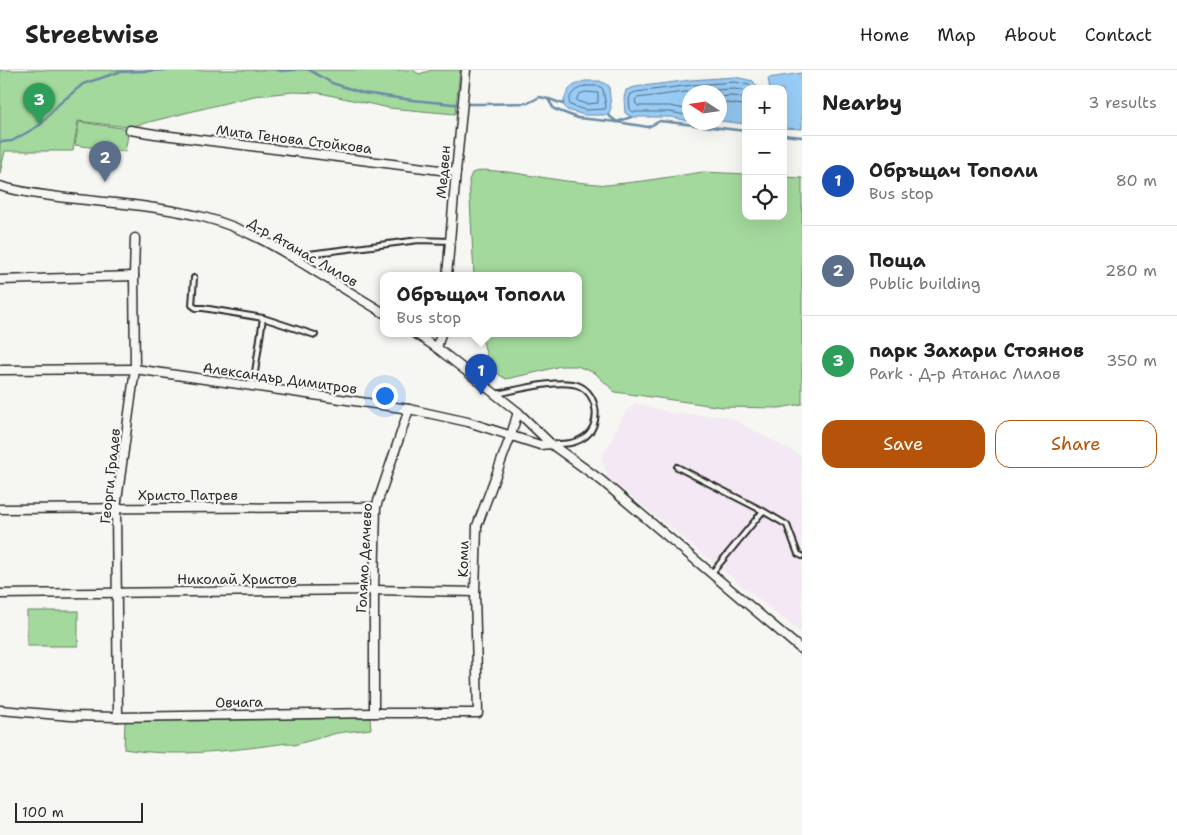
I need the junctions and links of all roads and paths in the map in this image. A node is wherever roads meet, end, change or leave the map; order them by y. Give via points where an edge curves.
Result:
1 (466, 70) edge
2 (130, 130) dead end
3 (456, 172) junction
4 (0, 186) edge
5 (135, 238) dead end
6 (450, 241) junction
7 (290, 256) junction
8 (447, 272) edge
9 (134, 276) junction
10 (194, 278) dead end
11 (0, 280) edge
12 (380, 311) edge
13 (263, 318) junction
14 (315, 335) dead end
15 (420, 337) edge
16 (440, 337) edge
17 (437, 348) junction
18 (135, 369) junction
19 (0, 370) edge
20 (253, 386) junction
21 (494, 394) junction
22 (409, 409) junction
23 (518, 412) junction
24 (511, 435) junction
25 (552, 444) junction
26 (677, 467) dead end
27 (376, 507) junction
28 (116, 508) junction
29 (0, 509) edge
30 (764, 511) junction
31 (802, 556) edge
32 (711, 574) junction
33 (374, 590) junction
34 (475, 592) junction
35 (117, 593) junction
36 (0, 594) edge
37 (802, 650) edge
38 (0, 710) edge
39 (374, 713) junction
40 (478, 713) joint
41 (118, 717) junction

1 - 3 street, Медвен
2 - 3 street, Мита Генова Стойкова
3 - 6 street, Медвен
4 - 7 street, Д-р Атанас Лилов via 40,195 201,217 256,236
5 - 9 street, Георги Градев
6 - 7 lane via 419,240
6 - 8 street, Медвен
7 - 12 street, Д-р Атанас Лилов
9 - 11 street
9 - 18 street, Георги Градев
10 - 13 lane via 192,305 196,308
13 - 14 lane
13 - 20 lane
15 - 17 street
16 - 17 street
17 - 21 street
18 - 19 street, Александър Димитров
18 - 20 street, Александър Димитров
18 - 28 street, Георги Градев
20 - 22 street, Александър Димитров
21 - 23 street
21 - 25 lane via 565,383 577,385 588,392 594,402 596,416 592,429 585,437 570,444
22 - 24 street, Александър Димитров
22 - 27 street, Голямо Делчево
23 - 24 street, Коми
23 - 25 street
24 - 25 street, Александър Димитров via 540,445
24 - 34 street, Коми via 477,526
25 - 32 street via 602,481
26 - 30 lane
27 - 28 street, Христо Патрев
27 - 33 street, Голямо Делчево
28 - 29 street, Христо Патрев
28 - 35 street, Георги Градев
30 - 31 lane via 787,526 798,554
30 - 32 lane
32 - 37 street
33 - 34 street, Николай Христов
33 - 35 street, Николай Христов
33 - 39 street, Голямо Делчево
34 - 40 street, Коми
35 - 36 street, Николай Христов
35 - 41 street, Георги Градев
38 - 41 street, Овчага
39 - 40 street, Овчага
39 - 41 street, Овчага

